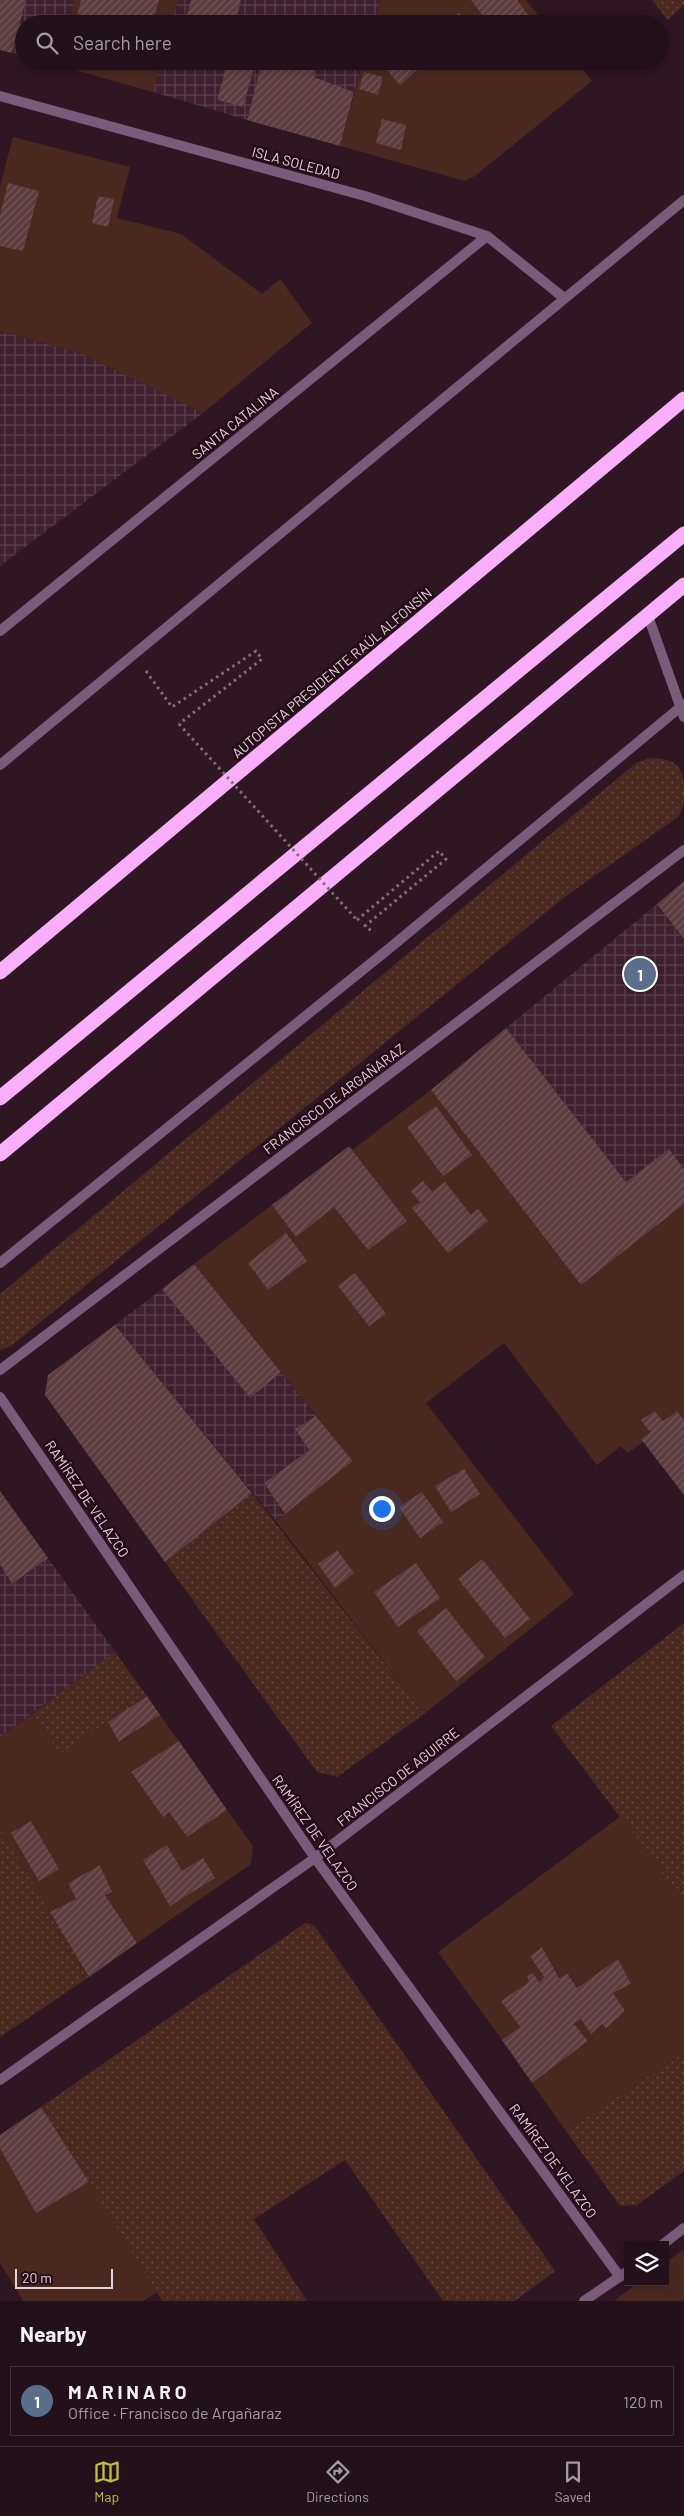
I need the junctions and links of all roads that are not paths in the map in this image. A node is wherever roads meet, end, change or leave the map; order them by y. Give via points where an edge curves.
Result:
1 (0, 96) edge
2 (684, 200) edge
3 (487, 236) junction
4 (564, 298) junction
5 (684, 399) edge
6 (684, 534) edge
7 (684, 585) edge
8 (648, 616) junction
9 (0, 631) edge
10 (682, 710) edge
11 (0, 765) edge
12 (684, 850) edge
13 (0, 972) edge
14 (0, 1098) edge
15 (0, 1154) edge
16 (0, 1263) edge
17 (0, 1370) edge
18 (0, 1397) edge
19 (684, 1575) edge
20 (315, 1858) junction
21 (0, 2080) edge
22 (684, 2228) edge
23 (667, 2241) edge
24 (624, 2274) edge
25 (584, 2301) edge

1 - 3 street, ISLA SOLEDAD via 365,196
2 - 4 street
3 - 4 street, ISLA SOLEDAD
3 - 9 street, SANTA CATALINA
4 - 11 street
5 - 13 highway, AUTOPISTA PRESIDENTE RAÚL ALFONSÍN
6 - 14 highway
7 - 8 highway
8 - 10 street
8 - 15 highway
10 - 16 street
12 - 17 street, FRANCISCO DE ARGAÑARAZ
18 - 20 street, RAMÍREZ DE VELAZCO
19 - 20 street, FRANCISCO DE AGUIRRE
20 - 21 street, FRANCISCO DE AGUIRRE
20 - 24 street, RAMÍREZ DE VELAZCO
22 - 23 street
24 - 25 street

